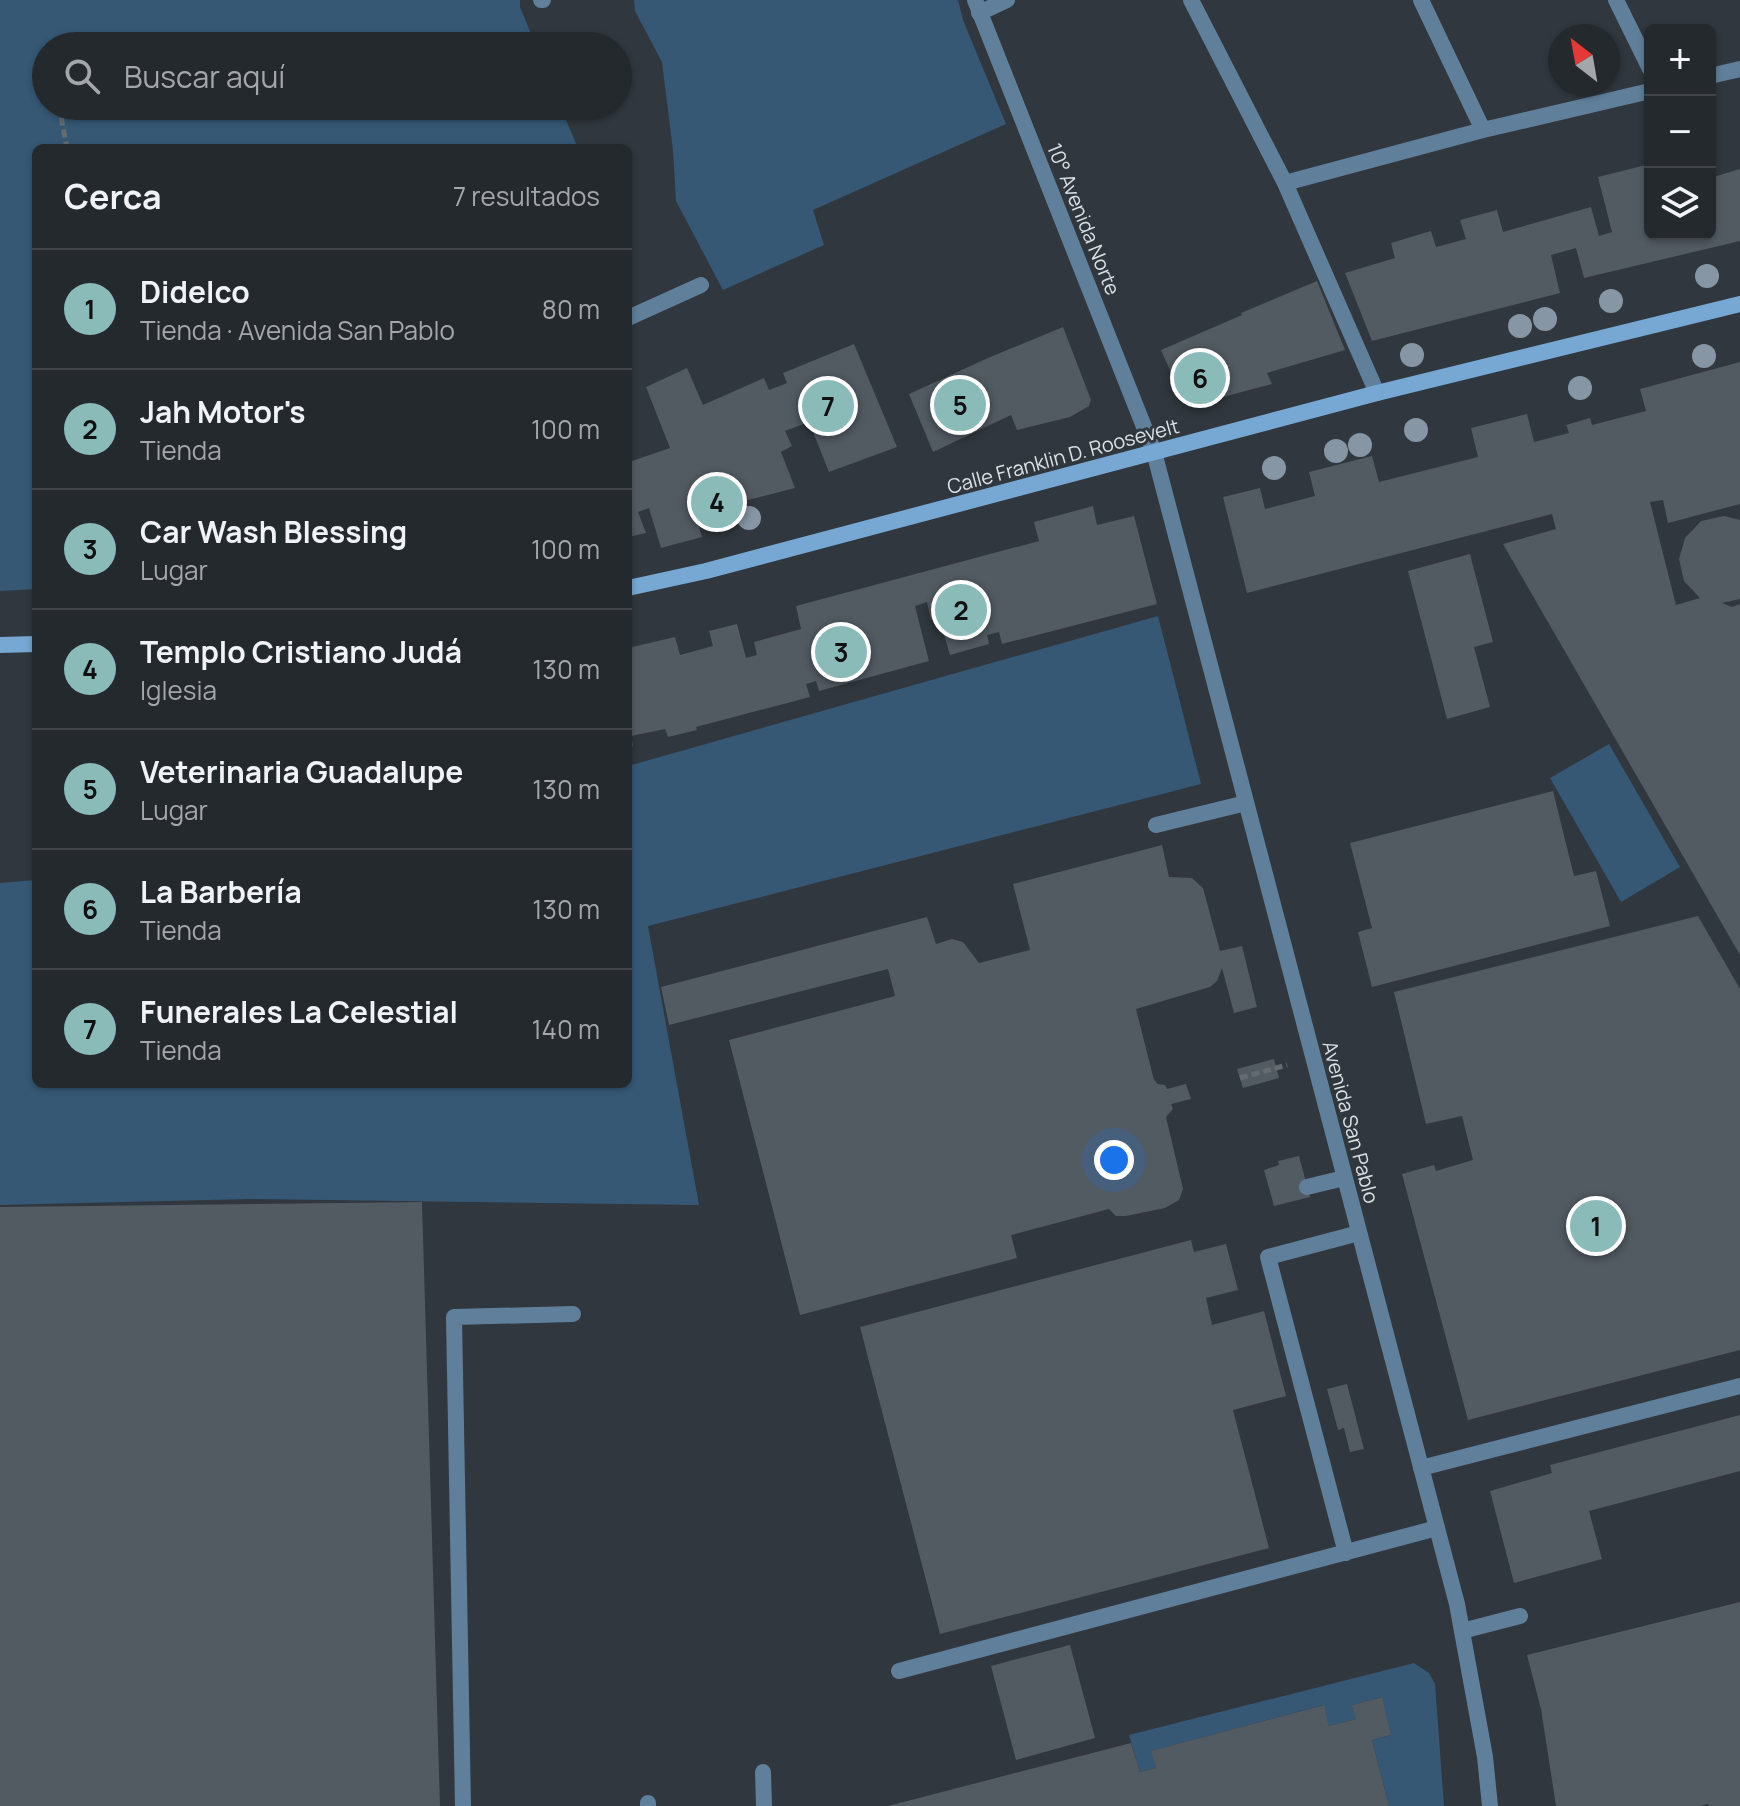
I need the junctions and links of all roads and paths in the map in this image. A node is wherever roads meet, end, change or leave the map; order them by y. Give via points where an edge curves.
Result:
1 (1007, 0) edge
2 (1191, 0) edge
3 (1421, 0) edge
4 (1616, 0) edge
5 (977, 7) edge
6 (1644, 57) edge
7 (1740, 69) edge
8 (1716, 75) edge
9 (1644, 92) edge
10 (62, 120) edge
11 (1483, 130) junction
12 (66, 144) edge
13 (1285, 183) junction
14 (701, 285) dead end
15 (1740, 304) edge
16 (632, 316) edge
17 (1377, 393) junction
18 (1154, 452) junction
19 (632, 587) edge
20 (32, 644) edge
21 (0, 645) edge
22 (1246, 803) junction
23 (1156, 825) dead end
24 (1287, 1065) dead end
25 (1240, 1078) dead end
26 (1344, 1178) junction
27 (1307, 1187) dead end
28 (1359, 1233) junction
29 (573, 1314) dead end
30 (1740, 1386) edge
31 (1421, 1468) junction
32 (1437, 1528) junction
33 (1346, 1553) junction
34 (1520, 1616) dead end
35 (1462, 1631) junction
36 (899, 1671) dead end
37 (763, 1772) dead end
38 (463, 1806) edge
39 (764, 1806) edge
40 (1490, 1806) edge

1 - 5 street
2 - 13 street
3 - 11 street
4 - 6 street
5 - 18 street, 10° Avenida Norte
7 - 8 street
9 - 11 street
10 - 12 path
11 - 13 street
13 - 17 street
14 - 16 street
15 - 17 main road, Calle Franklin D. Roosevelt
17 - 18 main road, Calle Franklin D. Roosevelt
18 - 19 main road, Calle Franklin D. Roosevelt
18 - 22 street, Avenida San Pablo
20 - 21 main road
22 - 23 street
22 - 26 street, Avenida San Pablo
24 - 25 path
26 - 27 street
26 - 28 street, Avenida San Pablo
28 - 31 street, Avenida San Pablo
28 - 33 street via 1268,1257
29 - 38 street via 454,1317
30 - 31 street
31 - 32 street, Avenida San Pablo
32 - 33 street
32 - 35 street, Avenida San Pablo
33 - 36 street
34 - 35 street
35 - 40 street, Avenida San Pablo
37 - 39 street

